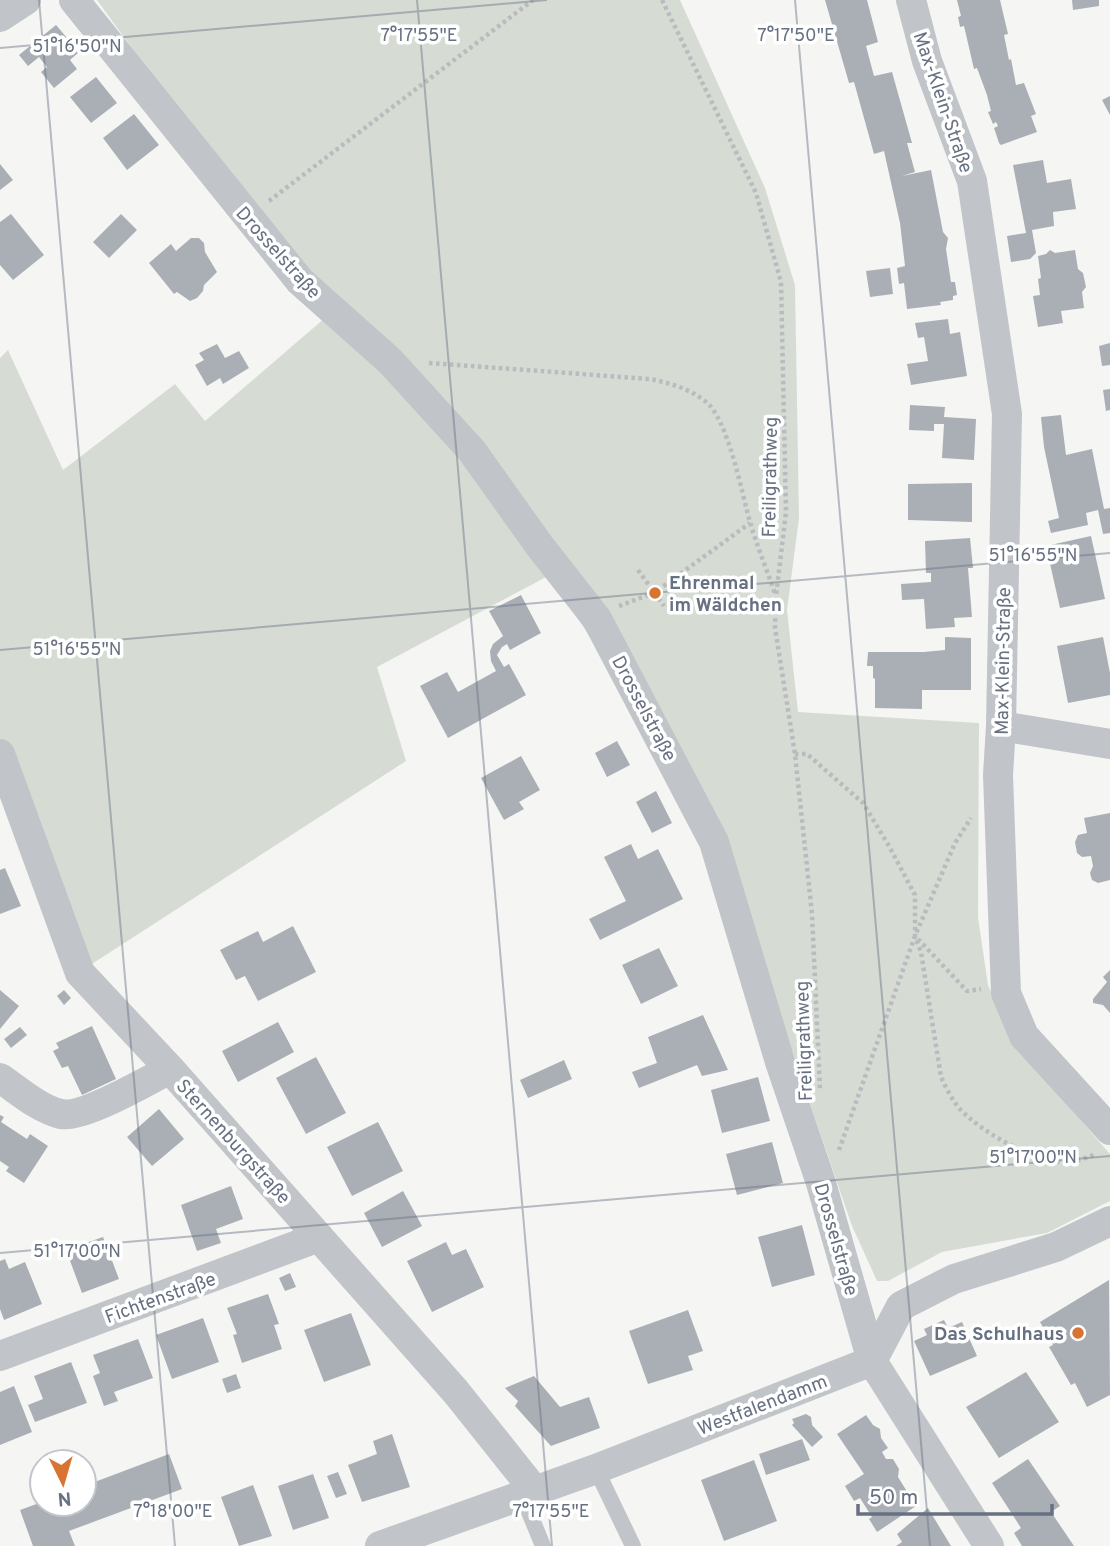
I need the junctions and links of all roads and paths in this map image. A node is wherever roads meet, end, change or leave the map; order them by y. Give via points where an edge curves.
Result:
1 (26, 0) edge
2 (74, 0) edge
3 (533, 0) edge
4 (662, 0) edge
5 (911, 0) edge
6 (0, 18) edge
7 (249, 219) junction
8 (390, 361) junction
9 (750, 523) junction
10 (638, 570) dead end
11 (654, 593) junction
12 (776, 596) junction
13 (618, 606) dead end
14 (664, 606) dead end
15 (1001, 726) junction
16 (1110, 744) edge
17 (0, 754) edge
18 (795, 754) junction
19 (998, 775) junction
20 (915, 936) junction
21 (1006, 993) junction
22 (170, 1069) junction
23 (0, 1078) edge
24 (820, 1093) dead end
25 (1105, 1141) edge
26 (821, 1183) junction
27 (1110, 1221) edge
28 (319, 1237) junction
29 (0, 1356) edge
30 (872, 1361) junction
31 (596, 1469) junction
32 (528, 1493) junction
33 (380, 1546) edge
34 (543, 1546) edge
35 (633, 1546) edge
36 (989, 1546) edge

1 - 6 street
2 - 7 street, Drosselstraße
3 - 7 path
4 - 12 path, Freiligrathweg via 756,193 781,282 786,512
5 - 15 street, Max-Klein-Straße via 927,61 972,181 1007,414
7 - 8 street, Drosselstraße via 300,281
8 - 9 path via 650,379 679,386 707,402 723,430
8 - 26 street, Drosselstraße via 472,451 597,619 657,730 714,842
9 - 11 path
9 - 12 path
10 - 11 path
11 - 13 path
11 - 14 path
12 - 18 path, Freiligrathweg via 775,628
15 - 16 street
15 - 19 street, Max-Klein-Straße
17 - 22 street, Sternenburgstraße via 79,973
18 - 20 path via 807,754 863,803 915,895
18 - 24 path, Freiligrathweg via 812,914
19 - 20 path via 955,843
19 - 21 street, Max-Klein-Straße
20 - 21 path via 967,991
20 - 25 path via 941,1077 960,1109 997,1139 1049,1160 1070,1162
20 - 26 path via 842,1146
21 - 25 street, Max-Klein-Straße via 1024,1036
22 - 23 street via 83,1112 62,1115
22 - 28 street, Sternenburgstraße
26 - 30 street, Drosselstraße
27 - 30 street via 1056,1247 954,1279 901,1306
28 - 29 street, Fichtenstraße
28 - 32 street, Sternenburgstraße via 456,1392
30 - 31 street, Westfalendamm
30 - 36 street, Drosselstraße
31 - 32 street, Westfalendamm
31 - 35 lane
32 - 33 street, Westfalendamm
32 - 34 lane

